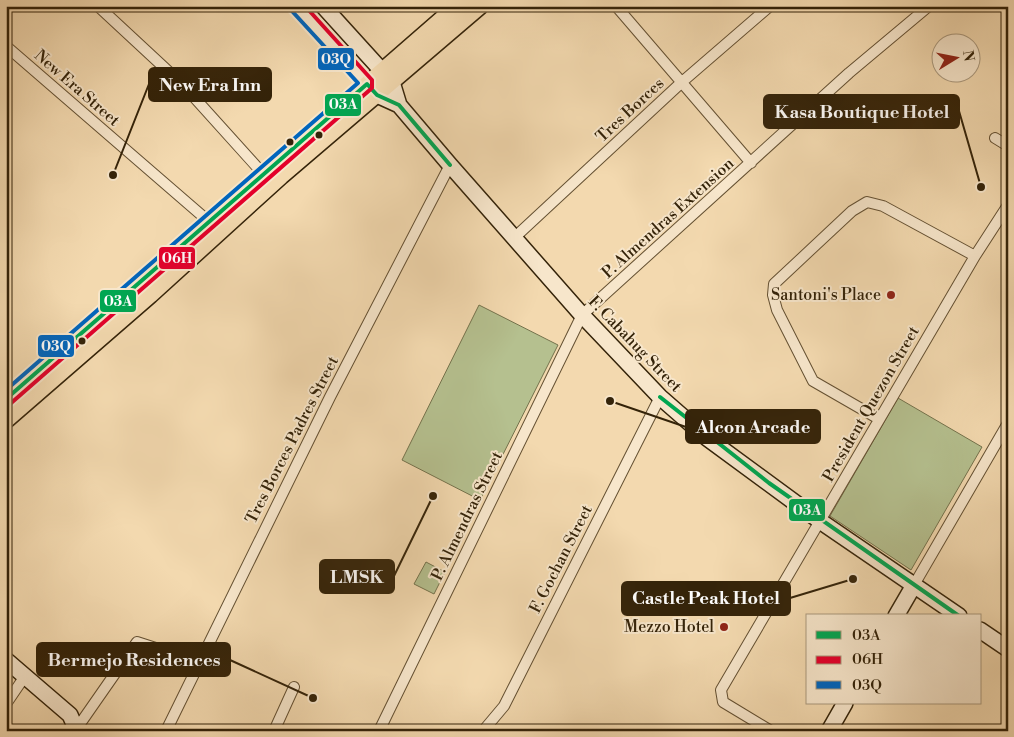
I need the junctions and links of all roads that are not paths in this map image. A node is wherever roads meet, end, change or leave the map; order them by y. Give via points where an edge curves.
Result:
1 (296, 6) edge
2 (323, 6) edge
3 (457, 6) edge
4 (480, 6) edge
5 (616, 6) edge
6 (770, 6) edge
7 (929, 6) edge
8 (99, 7) edge
9 (6, 46) edge
10 (387, 77) junction
11 (682, 82) junction
12 (372, 90) junction
13 (399, 104) junction
14 (995, 138) dead end
15 (1008, 146) edge
16 (751, 163) junction
17 (450, 165) junction
18 (268, 180) junction
19 (1008, 205) edge
20 (214, 227) junction
21 (514, 238) junction
22 (975, 256) junction
23 (582, 316) junction
24 (660, 397) junction
25 (6, 400) edge
26 (880, 419) junction
27 (6, 420) edge
28 (1008, 423) edge
29 (820, 521) junction
30 (914, 585) junction
31 (897, 614) edge
32 (956, 614) edge
33 (982, 631) edge
34 (1008, 649) edge
35 (6, 660) edge
36 (199, 662) junction
37 (25, 676) junction
38 (294, 687) dead end
39 (6, 704) edge
40 (844, 704) edge
41 (76, 730) edge
42 (166, 731) edge
43 (274, 731) edge
44 (379, 731) edge
45 (483, 731) edge
46 (771, 731) edge
47 (829, 731) edge

1 - 12 main road
2 - 10 main road
3 - 10 main road
4 - 10 main road
5 - 11 street, P. Almendras Extension
6 - 11 street, Tres Borces
7 - 16 street, P. Almendras Extension via 849,73
8 - 18 street via 183,85
9 - 20 street, New Era Street
10 - 12 main road
10 - 13 main road, F. Cabahug Street
11 - 16 street, P. Almendras Extension
11 - 21 street, Tres Borces
12 - 13 main road, F. Cabahug Street
12 - 18 main road
13 - 17 main road, F. Cabahug Street
14 - 15 street
16 - 23 street, P. Almendras Extension
17 - 21 main road, F. Cabahug Street
17 - 36 street, Tres Borces Padres Street
18 - 20 main road
19 - 22 street, President Quezon Street
20 - 25 main road
20 - 27 main road via 150,295
21 - 23 main road, F. Cabahug Street
22 - 26 street, President Quezon Street
22 - 26 street via 883,206 867,202 852,211 774,284 777,310 813,381
23 - 24 main road, F. Cabahug Street
23 - 44 street, P. Almendras Street
24 - 29 main road, F. Cabahug Street via 707,438
24 - 45 street, F. Gochan Street via 504,706
26 - 29 street, President Quezon Street
28 - 30 street
29 - 30 main road, F. Cabahug Street
29 - 46 street, President Quezon Street via 721,690 723,702
30 - 31 main road
30 - 32 main road, F. Cabahug Street
33 - 34 main road
35 - 37 main road
36 - 41 street via 137,642
36 - 42 street, Tres Borces Padres Street
37 - 39 street
37 - 41 main road via 70,715
38 - 43 street
40 - 47 main road

